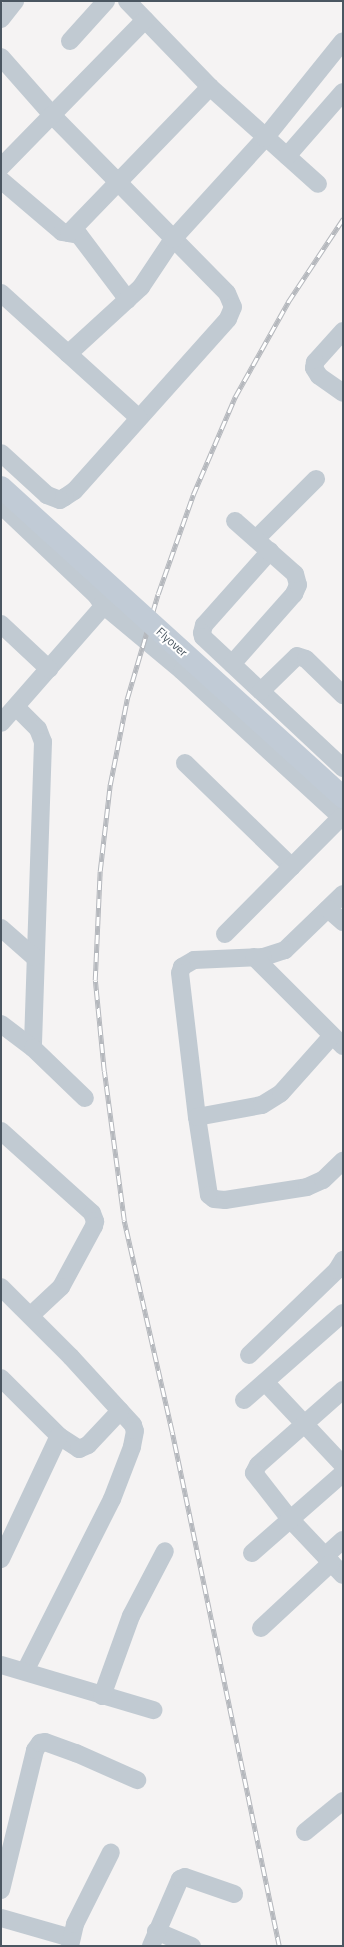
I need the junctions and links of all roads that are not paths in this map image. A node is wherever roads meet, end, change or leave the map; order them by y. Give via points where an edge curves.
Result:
1 (15, 1) edge
2 (106, 1) edge
3 (127, 1) edge
4 (1, 19) edge
5 (145, 20) junction
6 (70, 41) dead end
7 (342, 41) edge
8 (1, 57) edge
9 (210, 87) junction
10 (343, 92) edge
11 (53, 116) junction
12 (265, 138) junction
13 (287, 156) junction
14 (1, 166) edge
15 (1, 180) edge
16 (118, 180) junction
17 (318, 184) dead end
18 (69, 233) junction
19 (173, 239) junction
20 (1, 293) edge
21 (128, 300) junction
22 (343, 331) edge
23 (68, 354) junction
24 (343, 393) edge
25 (139, 418) junction
26 (1, 453) edge
27 (316, 478) dead end
28 (1, 487) edge
29 (47, 495) junction
30 (1, 505) edge
31 (15, 519) junction
32 (235, 521) dead end
33 (256, 539) junction
34 (270, 551) junction
35 (102, 604) junction
36 (1, 624) edge
37 (232, 664) junction
38 (49, 669) junction
39 (261, 691) junction
40 (343, 695) edge
41 (6, 716) edge
42 (185, 763) dead end
43 (343, 768) edge
44 (342, 811) edge
45 (292, 867) junction
46 (343, 894) edge
47 (328, 909) junction
48 (343, 922) edge
49 (1, 928) edge
50 (225, 934) dead end
51 (34, 957) junction
52 (254, 957) junction
53 (1, 1024) edge
54 (338, 1041) edge
55 (33, 1048) junction
56 (86, 1098) dead end
57 (197, 1116) junction
58 (1, 1132) edge
59 (343, 1161) edge
60 (343, 1260) edge
61 (1, 1287) edge
62 (343, 1313) edge
63 (30, 1316) junction
64 (249, 1355) dead end
65 (1, 1378) edge
66 (264, 1382) junction
67 (343, 1390) edge
68 (244, 1400) dead end
69 (120, 1411) junction
70 (304, 1424) junction
71 (59, 1436) junction
72 (343, 1466) edge
73 (343, 1473) edge
74 (290, 1519) junction
75 (343, 1540) edge
76 (165, 1551) dead end
77 (252, 1553) dead end
78 (1, 1558) edge
79 (333, 1564) edge
80 (261, 1628) dead end
81 (1, 1665) edge
82 (25, 1671) junction
83 (102, 1696) junction
84 (153, 1710) dead end
85 (137, 1780) dead end
86 (343, 1801) edge
87 (305, 1832) dead end
88 (111, 1852) dead end
89 (1, 1890) edge
90 (234, 1894) dead end
91 (1, 1918) edge
92 (154, 1939) edge
93 (70, 1942) edge
94 (192, 1946) edge

1 - 4 street
2 - 6 street
3 - 5 street
5 - 9 street
5 - 11 street
7 - 12 street
8 - 11 street
9 - 12 street
9 - 16 street
10 - 13 street
11 - 14 street
11 - 16 street
12 - 13 street
12 - 19 street
13 - 17 street
15 - 18 street via 58,229
16 - 18 street
16 - 19 street
18 - 21 street via 79,235
19 - 21 street via 141,287
19 - 25 street via 227,293 233,307 228,319
20 - 23 street
21 - 23 street
22 - 24 street via 315,362 314,368 319,376
23 - 25 street
25 - 29 street via 74,491 60,500
26 - 29 street
27 - 33 street
28 - 44 main road, Flyover, bridge
29 - 31 street
30 - 31 street
31 - 35 street via 96,594
32 - 33 street
33 - 34 street
34 - 37 street via 295,574 297,590
34 - 37 street via 202,630 204,638
35 - 38 street via 100,610
35 - 44 street
36 - 38 street
37 - 39 street
38 - 41 street
39 - 40 street via 294,658 302,656
39 - 43 street
41 - 51 street via 38,729 43,742
42 - 45 street
44 - 45 street
45 - 50 street
46 - 47 street
47 - 48 street
47 - 52 street via 285,950
49 - 51 street
51 - 55 street
52 - 54 street
52 - 57 street via 194,960 182,968 180,973
53 - 55 street
54 - 57 street via 271,1100 254,1108
55 - 56 street
57 - 59 street via 209,1195 214,1199 225,1200 307,1187 323,1180
58 - 63 street via 92,1213 95,1221 65,1281 54,1295
60 - 64 street via 337,1270
61 - 63 street
62 - 66 street
63 - 69 street
65 - 71 street
66 - 68 street
66 - 70 street
67 - 70 street
69 - 71 street via 83,1448 74,1448
69 - 82 street via 133,1425 132,1447 94,1537
70 - 72 street
70 - 74 street via 258,1465 254,1473
71 - 78 street
73 - 74 street
74 - 77 street
74 - 79 street
75 - 79 street
76 - 83 street via 131,1616
79 - 80 street
81 - 82 street
82 - 83 street
83 - 84 street
85 - 89 street via 76,1753 45,1742 40,1743 34,1750
86 - 87 street
88 - 93 street via 75,1924
90 - 92 street via 185,1877 180,1878
91 - 93 street
92 - 94 street

